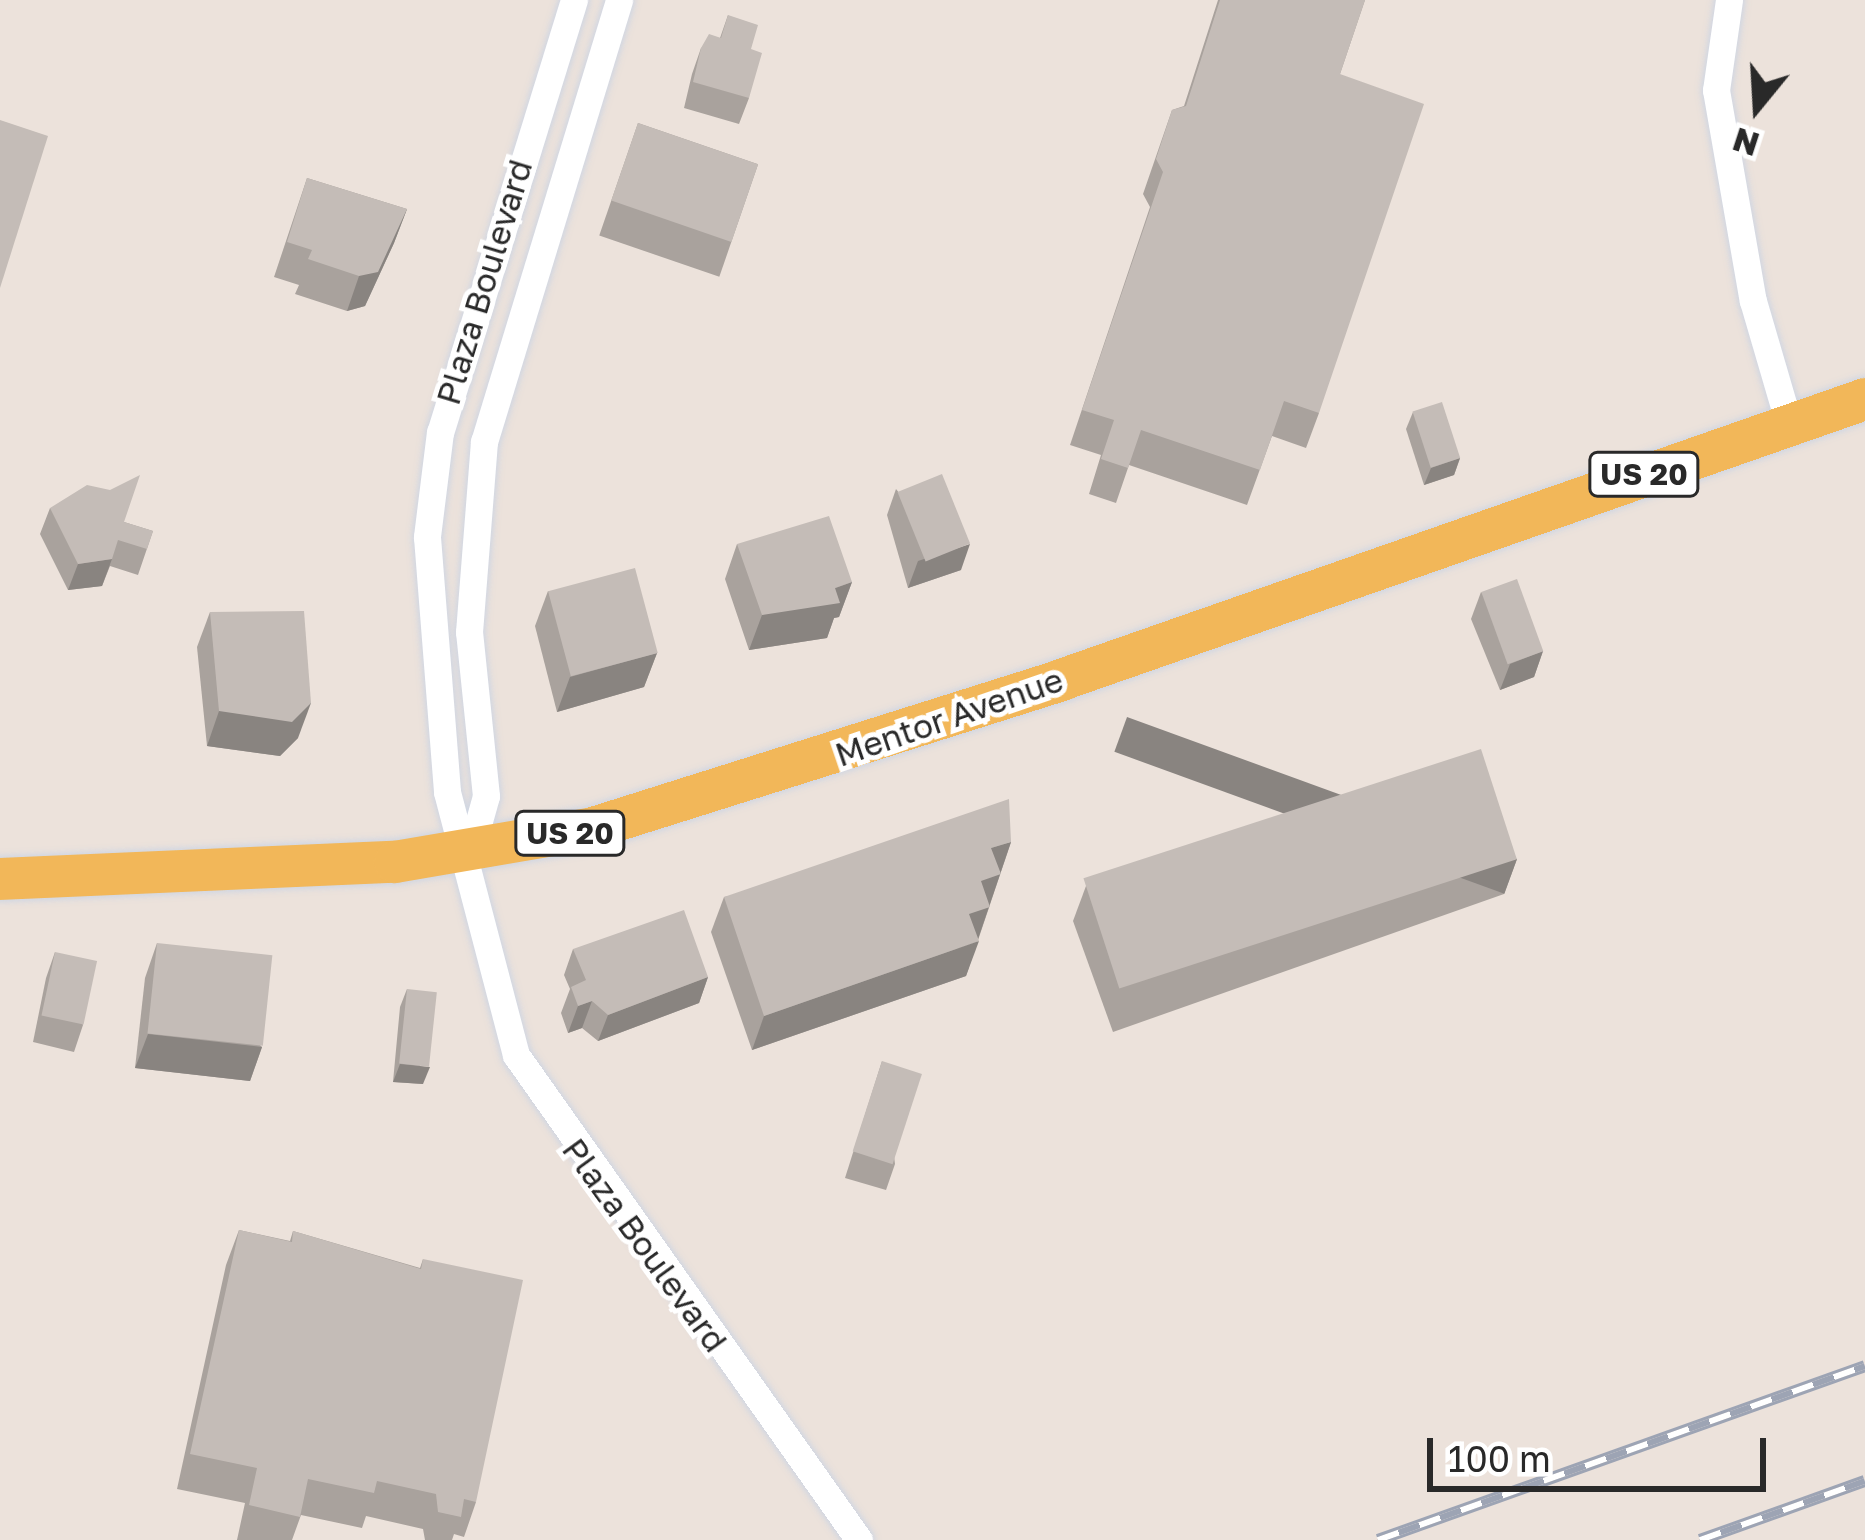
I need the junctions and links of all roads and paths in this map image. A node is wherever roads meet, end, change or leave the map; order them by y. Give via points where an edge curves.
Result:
1 (574, 0) edge
2 (619, 0) edge
3 (1729, 0) edge
4 (1865, 399) edge
5 (1790, 424) junction
6 (470, 853) junction
7 (0, 879) edge
8 (859, 1540) edge

1 - 6 street, Plaza Boulevard via 459,347 429,508 434,712
2 - 6 street, Plaza Boulevard via 484,442 469,632 486,796
3 - 5 street via 1717,90 1753,301
4 - 5 main road, Mentor Avenue / US 20
5 - 6 main road, Mentor Avenue / US 20 via 783,773
6 - 7 main road, Mentor Avenue / US 20
6 - 8 street, Plaza Boulevard via 517,1055

